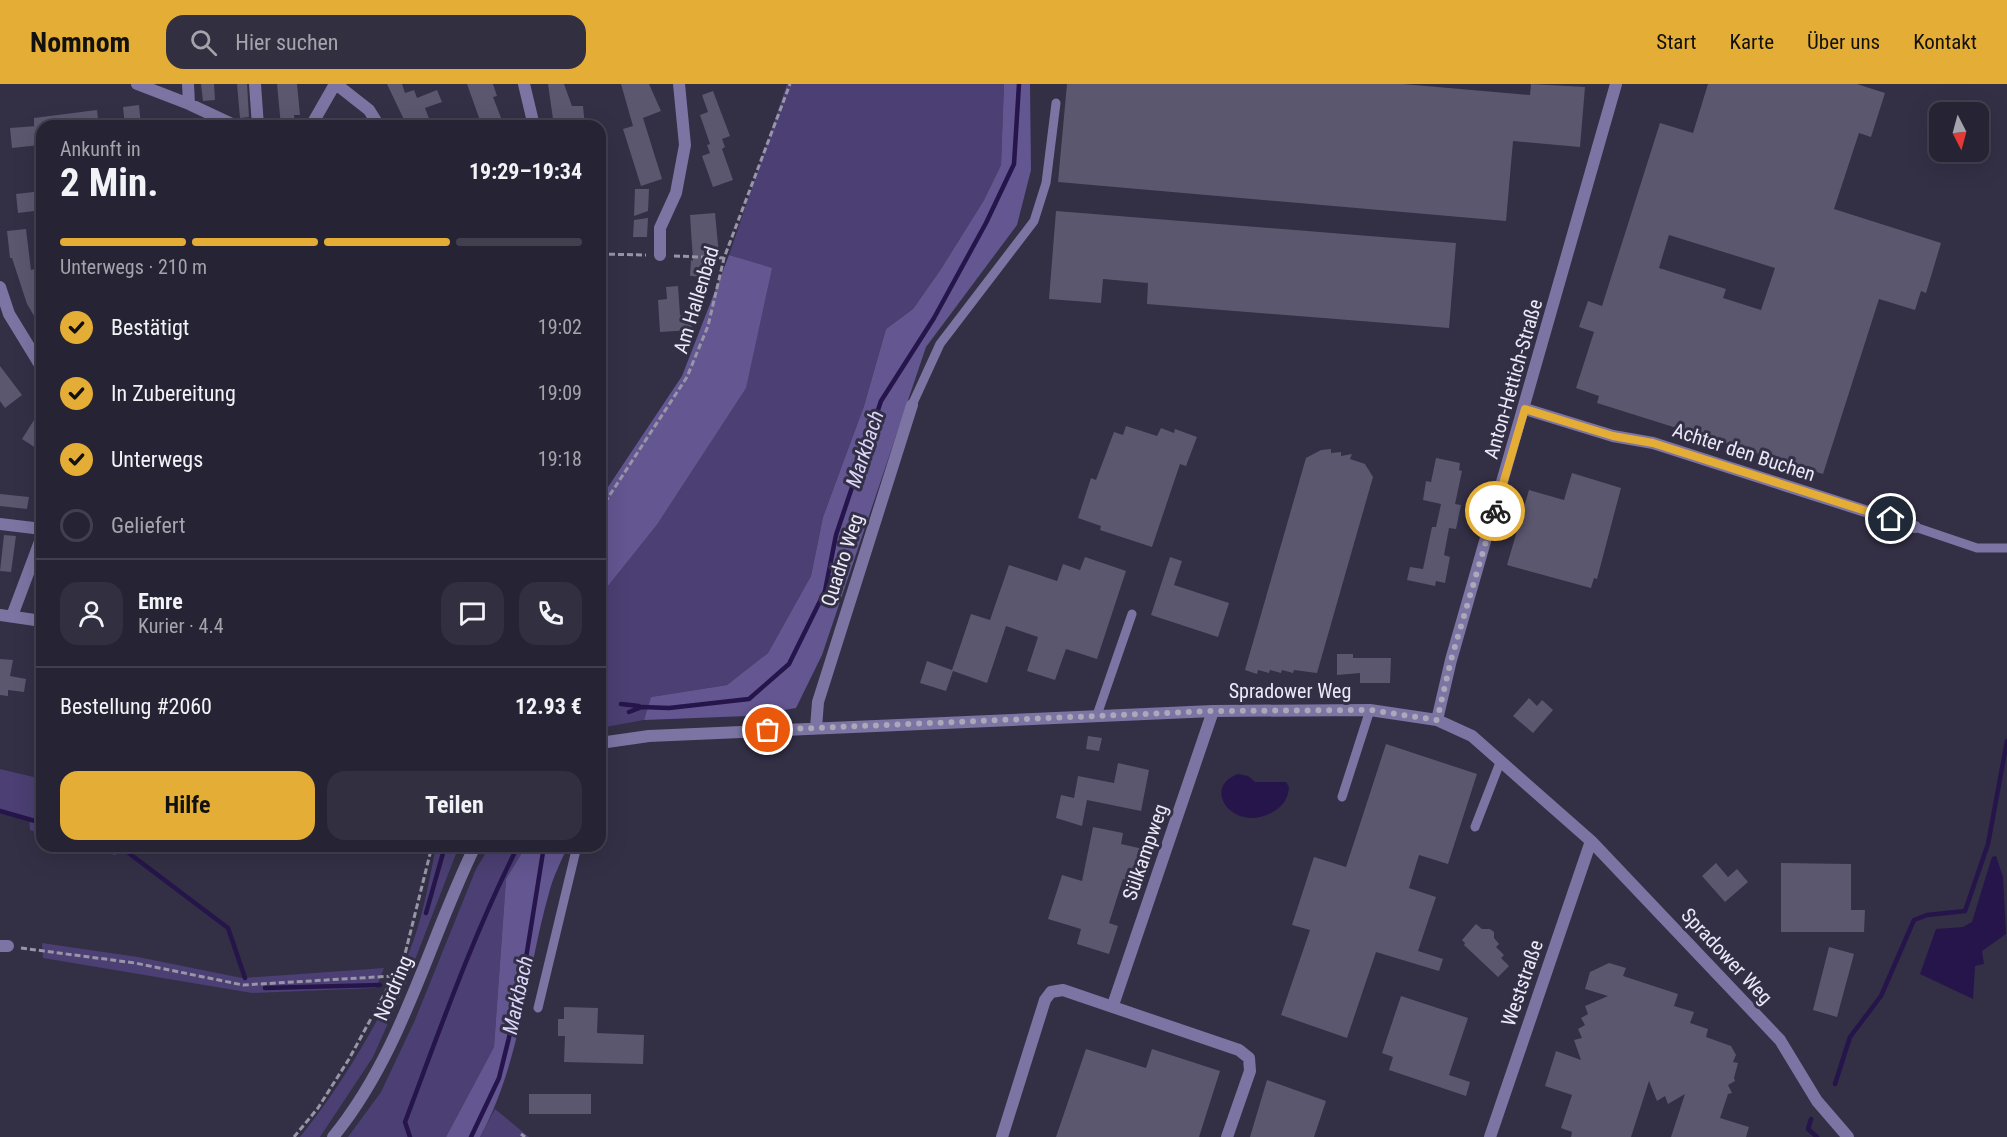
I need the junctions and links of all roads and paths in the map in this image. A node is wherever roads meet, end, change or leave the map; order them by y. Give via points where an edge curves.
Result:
1 (137, 84) edge
2 (188, 84) edge
3 (255, 84) edge
4 (335, 84) edge
5 (524, 84) edge
6 (679, 84) edge
7 (790, 84) edge
8 (1616, 84) edge
9 (1056, 103) dead end
10 (189, 104) junction
11 (223, 120) edge
12 (258, 120) edge
13 (314, 120) edge
14 (375, 120) edge
15 (533, 120) edge
16 (660, 255) dead end
17 (0, 287) edge
18 (36, 358) edge
19 (912, 405) joint
20 (1525, 409) junction
21 (606, 501) edge
22 (0, 524) edge
23 (1915, 527) joint
24 (36, 528) edge
25 (2007, 548) edge
26 (36, 549) edge
27 (1132, 614) dead end
28 (6, 616) edge
29 (36, 620) edge
30 (1370, 710) junction
31 (1213, 711) junction
32 (1097, 715) junction
33 (1437, 720) junction
34 (816, 728) junction
35 (606, 742) edge
36 (1501, 760) junction
37 (1342, 796) dead end
38 (1475, 827) dead end
39 (1591, 841) junction
40 (430, 852) edge
41 (472, 852) edge
42 (576, 852) edge
43 (4, 946) edge
44 (393, 976) junction
45 (1113, 1005) junction
46 (538, 1008) dead end
47 (521, 1134) dead end
48 (294, 1137) edge
49 (333, 1137) edge
50 (525, 1137) edge
51 (1002, 1137) edge
52 (1227, 1137) edge
53 (1490, 1137) edge
54 (1848, 1137) edge

1 - 10 street
2 - 10 street
3 - 12 street
4 - 13 street
4 - 14 street via 369,110
5 - 15 street
6 - 16 street via 685,146 676,193 660,228
7 - 21 path, Am Hallenbad via 724,258 708,326 687,377
8 - 20 street, Anton-Hettich-Straße
9 - 19 lane via 1046,183 1034,221 940,344
10 - 11 street
17 - 18 street via 9,314
19 - 34 street, Quadro Weg via 818,702
20 - 23 street, Achter den Buchen via 1613,436 1653,443
20 - 33 street, Anton-Hettich-Straße
22 - 24 street
23 - 25 lane via 1977,548
26 - 28 street
27 - 32 lane
28 - 29 street
30 - 31 street, Spradower Weg
30 - 33 street, Spradower Weg
30 - 37 lane
31 - 32 street, Spradower Weg
31 - 45 street, Sülkampweg
32 - 34 street, Spradower Weg
33 - 36 street, Spradower Weg via 1472,736
34 - 35 street, Spradower Weg via 649,736
36 - 38 lane
36 - 39 street, Spradower Weg
39 - 53 street, Weststraße
39 - 54 street, Spradower Weg via 1780,1040 1817,1101
40 - 44 path via 404,958
41 - 49 street, Nordring via 379,1069
42 - 46 lane
43 - 44 path via 135,963 243,985
44 - 48 path via 349,1059
45 - 51 street via 1063,990 1051,992 1045,1000
45 - 52 street via 1239,1050 1250,1058 1250,1071
47 - 50 path

